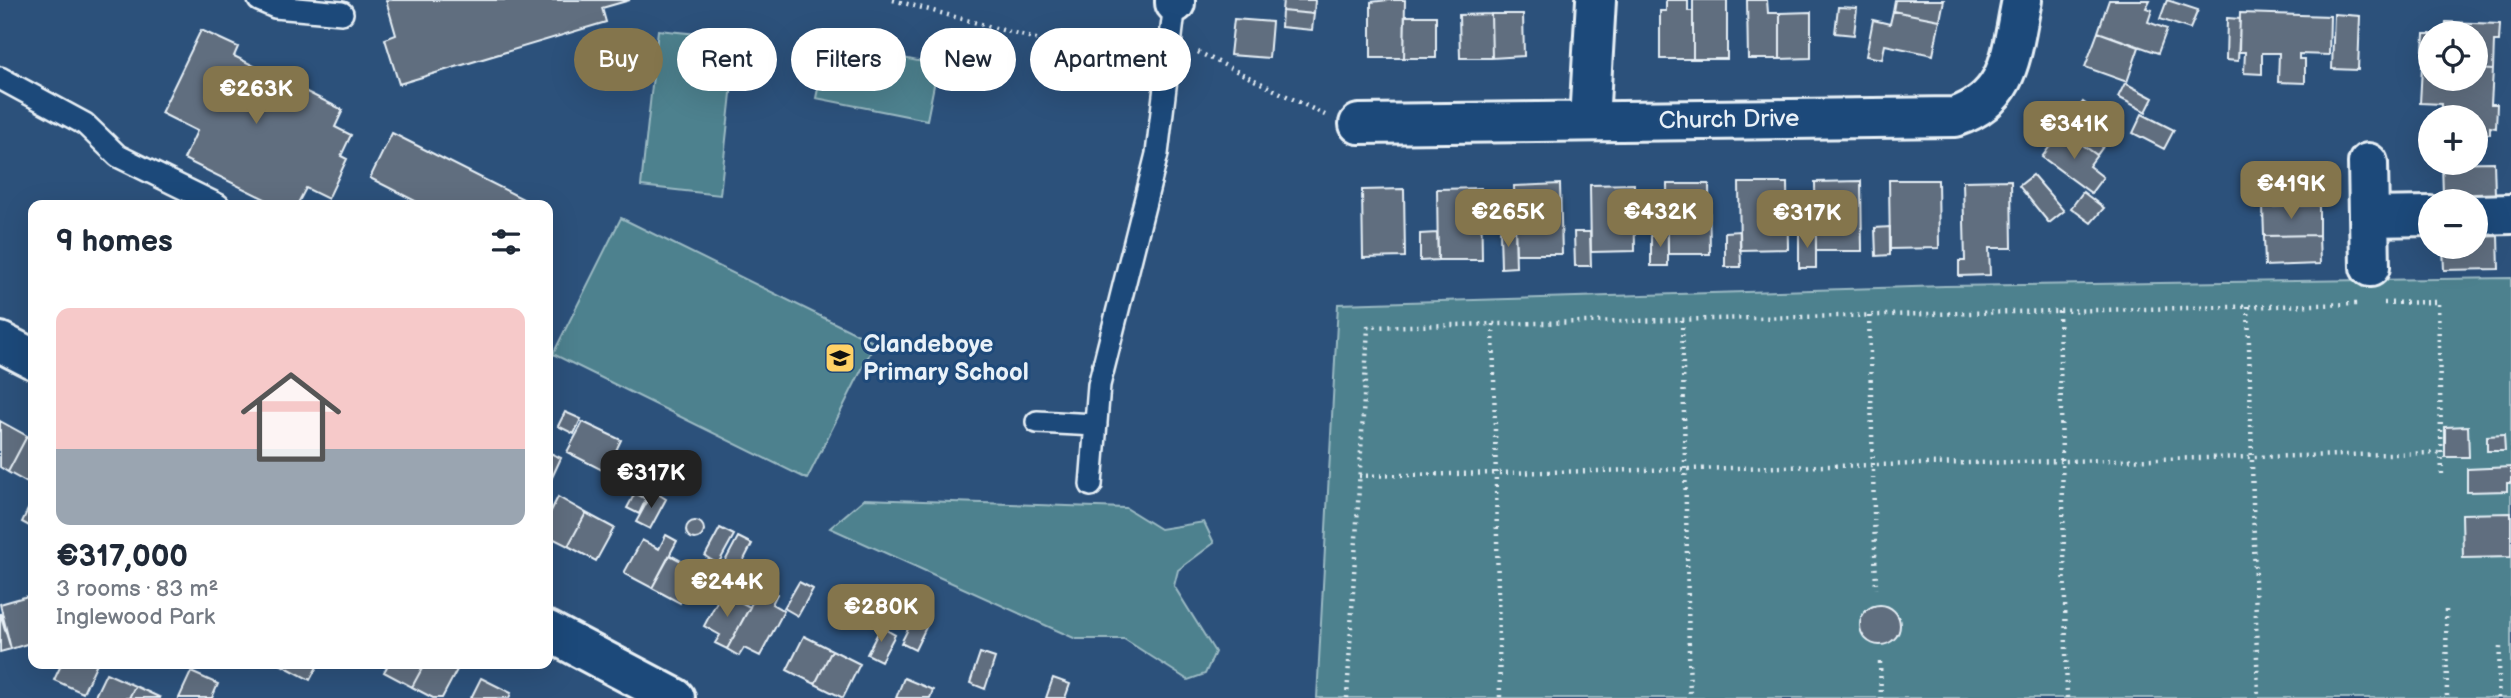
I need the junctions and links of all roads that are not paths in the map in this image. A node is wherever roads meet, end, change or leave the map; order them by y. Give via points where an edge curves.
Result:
1 (259, 0) edge
2 (1596, 0) edge
3 (2022, 0) edge
4 (1175, 1) edge
5 (342, 13) dead end
6 (0, 78) edge
7 (1589, 121) junction
8 (1359, 124) road end
9 (2368, 163) dead end
10 (208, 200) edge
11 (2511, 214) edge
12 (2488, 215) edge
13 (2418, 216) edge
14 (2370, 217) junction
15 (2371, 267) dead end
16 (0, 342) edge
17 (28, 356) edge
18 (1037, 422) dead end
19 (1096, 425) junction
20 (1091, 485) dead end
21 (553, 634) edge
22 (675, 698) edge

1 - 5 lane
2 - 7 street
3 - 7 street, Church Drive via 2005,78 1977,109 1955,117
4 - 19 lane via 1157,154 1099,385
6 - 10 lane via 85,124 118,156
7 - 8 street, Church Drive
9 - 14 street
11 - 12 street
13 - 14 street
14 - 15 street
16 - 17 street
18 - 19 lane
19 - 20 lane
21 - 22 street

